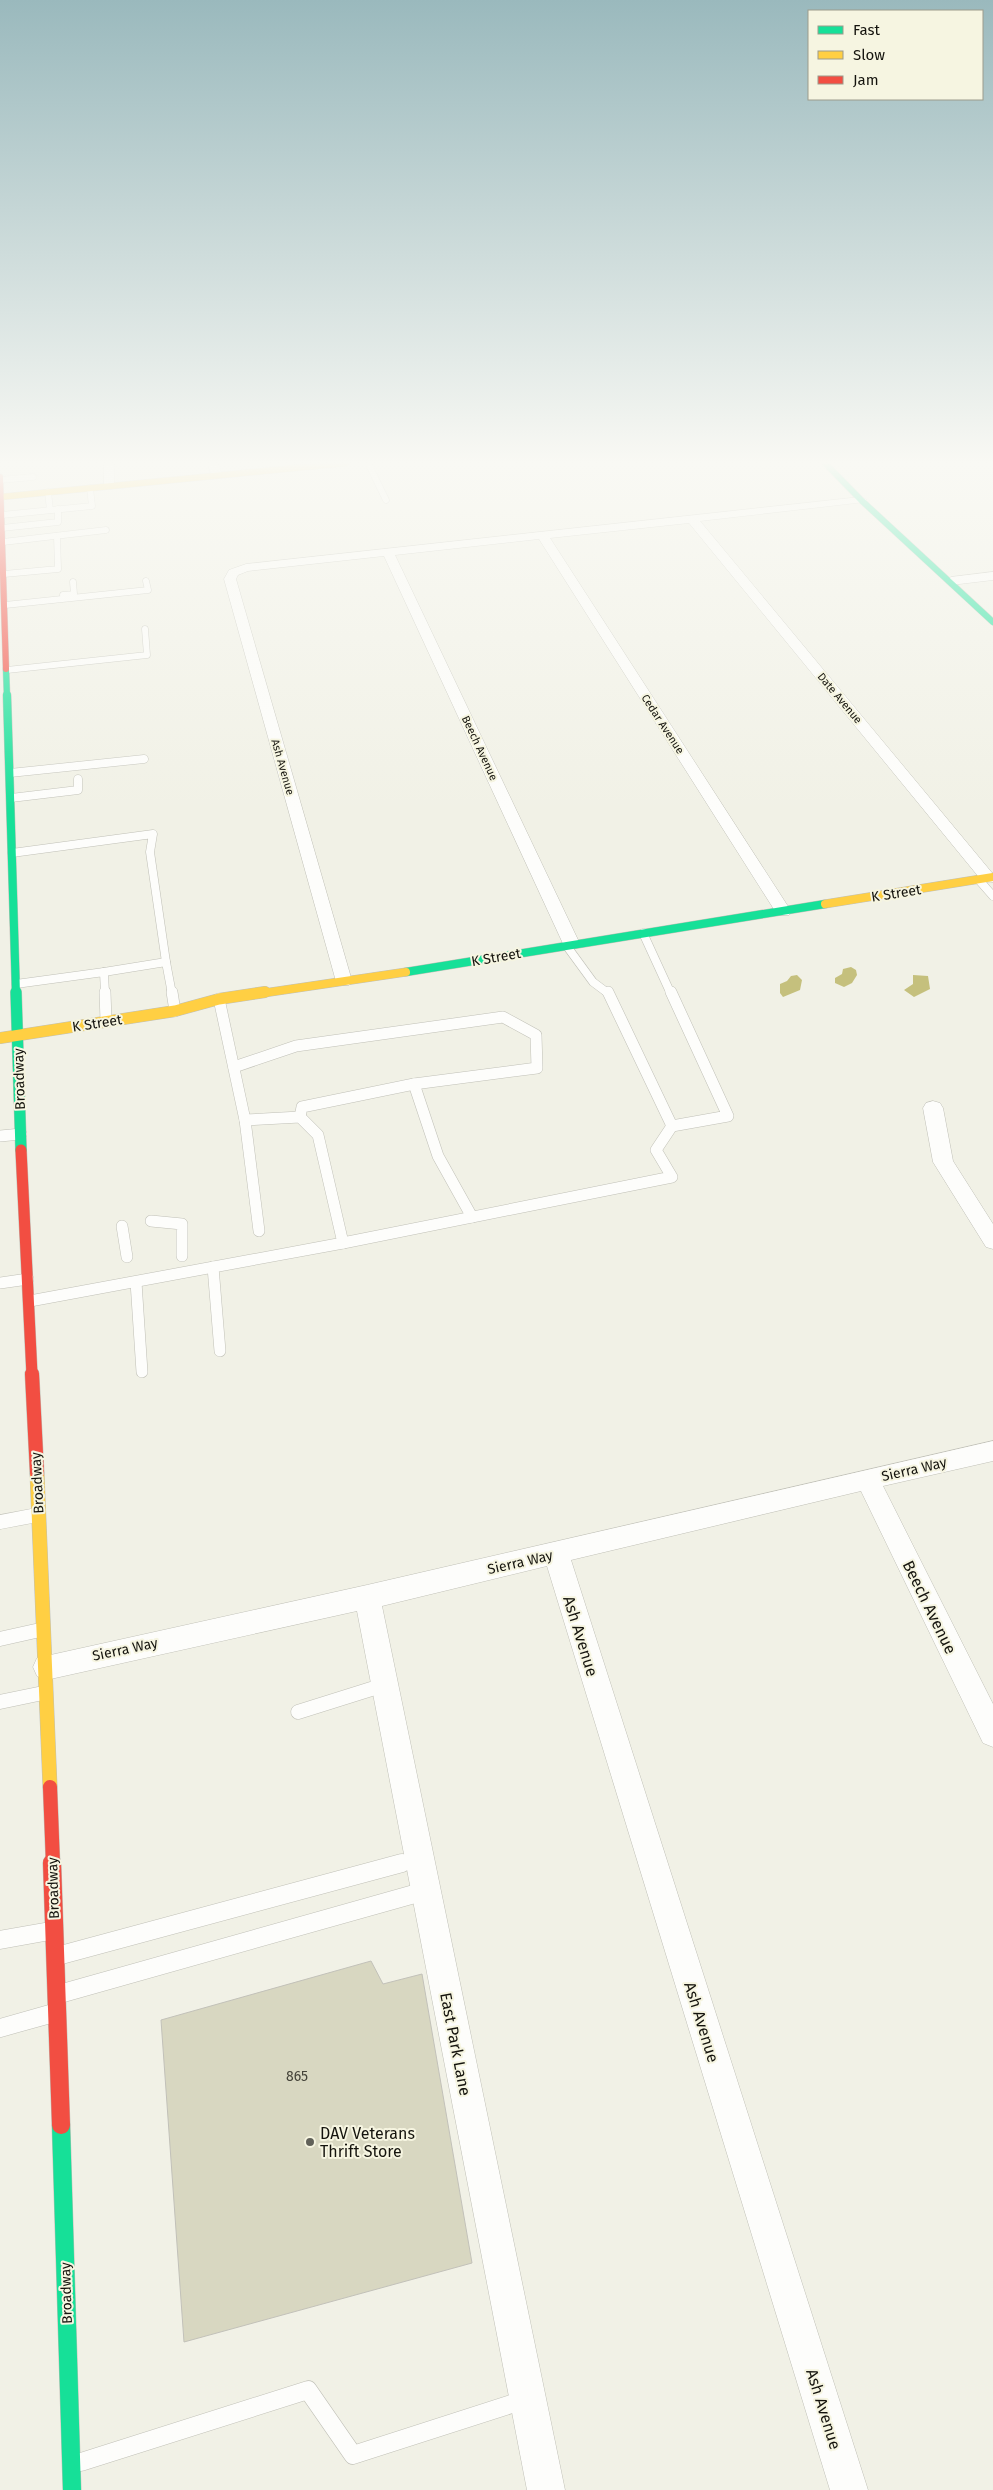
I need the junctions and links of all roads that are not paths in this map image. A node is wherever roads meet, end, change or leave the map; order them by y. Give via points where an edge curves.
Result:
1 (3, 579) edge
2 (230, 579) edge
3 (400, 579) edge
4 (571, 579) edge
5 (741, 579) edge
6 (966, 579) edge
7 (146, 581) dead end
8 (951, 581) joint
9 (73, 582) dead end
10 (3, 597) edge
11 (993, 622) edge
12 (3, 624) edge
13 (145, 629) dead end
14 (7, 670) junction
15 (144, 759) dead end
16 (10, 773) junction
17 (78, 778) dead end
18 (7, 800) edge
19 (12, 853) junction
20 (987, 878) edge
21 (993, 896) edge
22 (14, 900) junction
23 (0, 902) edge
24 (784, 912) junction
25 (643, 933) junction
26 (568, 944) junction
27 (166, 962) junction
28 (104, 972) junction
29 (343, 981) junction
30 (16, 984) junction
31 (219, 999) junction
32 (175, 1011) junction
33 (106, 1021) junction
34 (18, 1035) junction
35 (0, 1038) edge
36 (234, 1068) junction
37 (414, 1084) junction
38 (933, 1108) dead end
39 (300, 1117) junction
40 (245, 1120) junction
41 (672, 1126) junction
42 (21, 1134) junction
43 (0, 1136) edge
44 (472, 1217) junction
45 (151, 1221) dead end
46 (122, 1226) dead end
47 (259, 1231) dead end
48 (993, 1241) edge
49 (343, 1243) junction
50 (182, 1256) dead end
51 (127, 1258) dead end
52 (213, 1267) junction
53 (28, 1279) junction
54 (136, 1282) junction
55 (0, 1283) edge
56 (29, 1301) junction
57 (220, 1352) dead end
58 (142, 1372) dead end
59 (993, 1451) edge
60 (868, 1480) junction
61 (39, 1514) junction
62 (0, 1522) edge
63 (556, 1554) junction
64 (368, 1597) junction
65 (44, 1630) junction
66 (0, 1639) edge
67 (46, 1667) junction
68 (384, 1685) junction
69 (47, 1692) junction
70 (0, 1702) edge
71 (298, 1712) dead end
72 (993, 1734) edge
73 (419, 1858) junction
74 (426, 1891) junction
75 (54, 1930) junction
76 (0, 1940) edge
77 (55, 1956) junction
78 (56, 1995) junction
79 (57, 2012) junction
80 (0, 2028) edge
81 (528, 2399) junction
82 (71, 2465) junction
83 (72, 2490) edge
84 (546, 2490) edge
85 (849, 2490) edge

1 - 10 main road, Broadway
2 - 29 street, Ash Avenue
3 - 26 street, Beech Avenue
4 - 24 street, Cedar Avenue
5 - 20 street, Date Avenue
6 - 8 street
7 - 10 lane via 148,590
8 - 11 main road
9 - 10 lane via 74,594
10 - 12 main road, Broadway
12 - 14 main road, Broadway
13 - 14 lane via 147,655
14 - 16 main road, Broadway
15 - 16 lane
16 - 18 main road, Broadway
17 - 18 lane via 78,790
18 - 19 main road, Broadway
19 - 22 main road, Broadway
19 - 27 lane via 153,834 150,852
20 - 21 lane
20 - 24 main road, K Street
22 - 23 lane
22 - 30 main road, Broadway
24 - 25 main road, K Street
25 - 26 main road, K Street
25 - 41 lane via 728,1116
26 - 29 main road, K Street
26 - 41 lane via 594,982 608,992
27 - 28 lane
27 - 32 lane
28 - 30 lane
28 - 33 lane
29 - 31 main road, K Street
30 - 34 main road, Broadway
31 - 32 main road, K Street
31 - 36 lane
32 - 33 main road, K Street
33 - 34 main road, K Street
34 - 35 main road, K Street
34 - 42 main road, Broadway
36 - 37 lane via 296,1046 503,1017 536,1034 538,1068
36 - 40 lane
37 - 39 lane via 302,1107
37 - 44 lane via 438,1156
38 - 48 street via 943,1162
39 - 40 lane
39 - 49 lane via 318,1135
40 - 47 lane
41 - 44 lane via 656,1150 672,1177
42 - 43 lane
42 - 53 main road, Broadway
44 - 49 lane
45 - 50 lane via 182,1224
46 - 51 lane
49 - 52 lane
52 - 54 lane
52 - 57 lane
53 - 55 lane
53 - 56 main road, Broadway
54 - 56 lane
54 - 58 lane
56 - 61 main road, Broadway
59 - 60 street, Sierra Way
60 - 63 street, Sierra Way
60 - 72 street, Beech Avenue
61 - 62 lane
61 - 65 main road, Broadway
63 - 64 street, Sierra Way
63 - 85 street, Ash Avenue
64 - 67 street, Sierra Way
64 - 68 street, East Park Lane
65 - 66 lane
65 - 67 main road, Broadway
67 - 69 main road, Broadway
68 - 71 lane
68 - 73 street, East Park Lane
69 - 70 lane
69 - 75 main road, Broadway
73 - 74 street, East Park Lane
73 - 77 lane
74 - 78 lane
74 - 81 street, East Park Lane
75 - 76 lane
75 - 77 main road, Broadway
77 - 78 main road, Broadway
78 - 79 main road, Broadway
79 - 80 lane
79 - 82 main road, Broadway
81 - 82 lane via 353,2455 308,2390
81 - 84 street, East Park Lane
82 - 83 main road, Broadway

